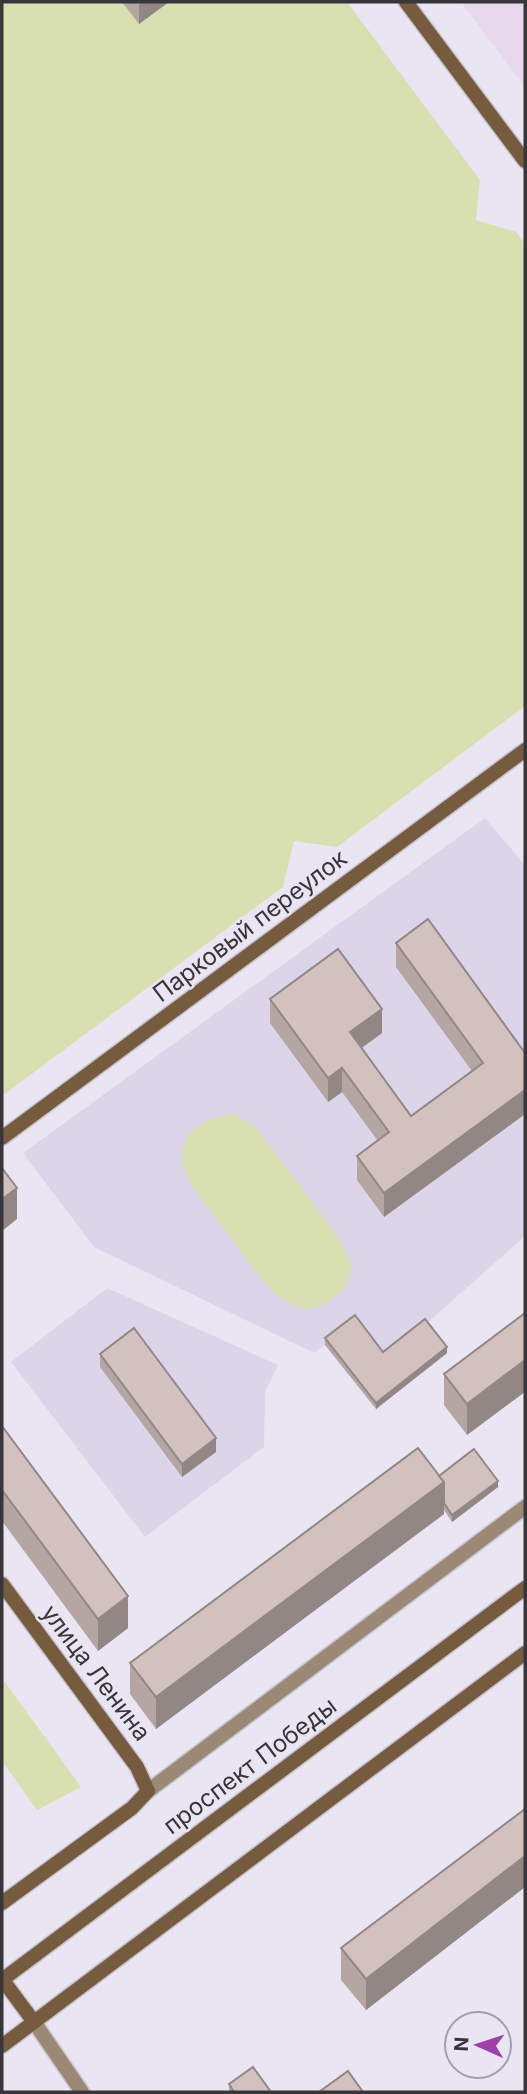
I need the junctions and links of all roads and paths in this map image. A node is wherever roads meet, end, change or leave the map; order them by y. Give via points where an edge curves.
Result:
1 (406, 2) edge
2 (525, 162) edge
3 (525, 751) edge
4 (2, 1138) edge
5 (525, 1507) edge
6 (2, 1584) edge
7 (525, 1588) edge
8 (525, 1653) edge
9 (148, 1791) junction
10 (2, 1903) edge
11 (2, 1980) edge
12 (34, 2022) junction
13 (2, 2046) edge
14 (82, 2092) edge

1 - 2 main road
3 - 4 main road, Парковый переулок
5 - 9 street
6 - 9 main road, улица Ленина via 137,1767
7 - 11 main road, проспект Победы
8 - 12 main road
9 - 10 main road via 132,1808
11 - 12 main road
12 - 13 main road
12 - 14 street

